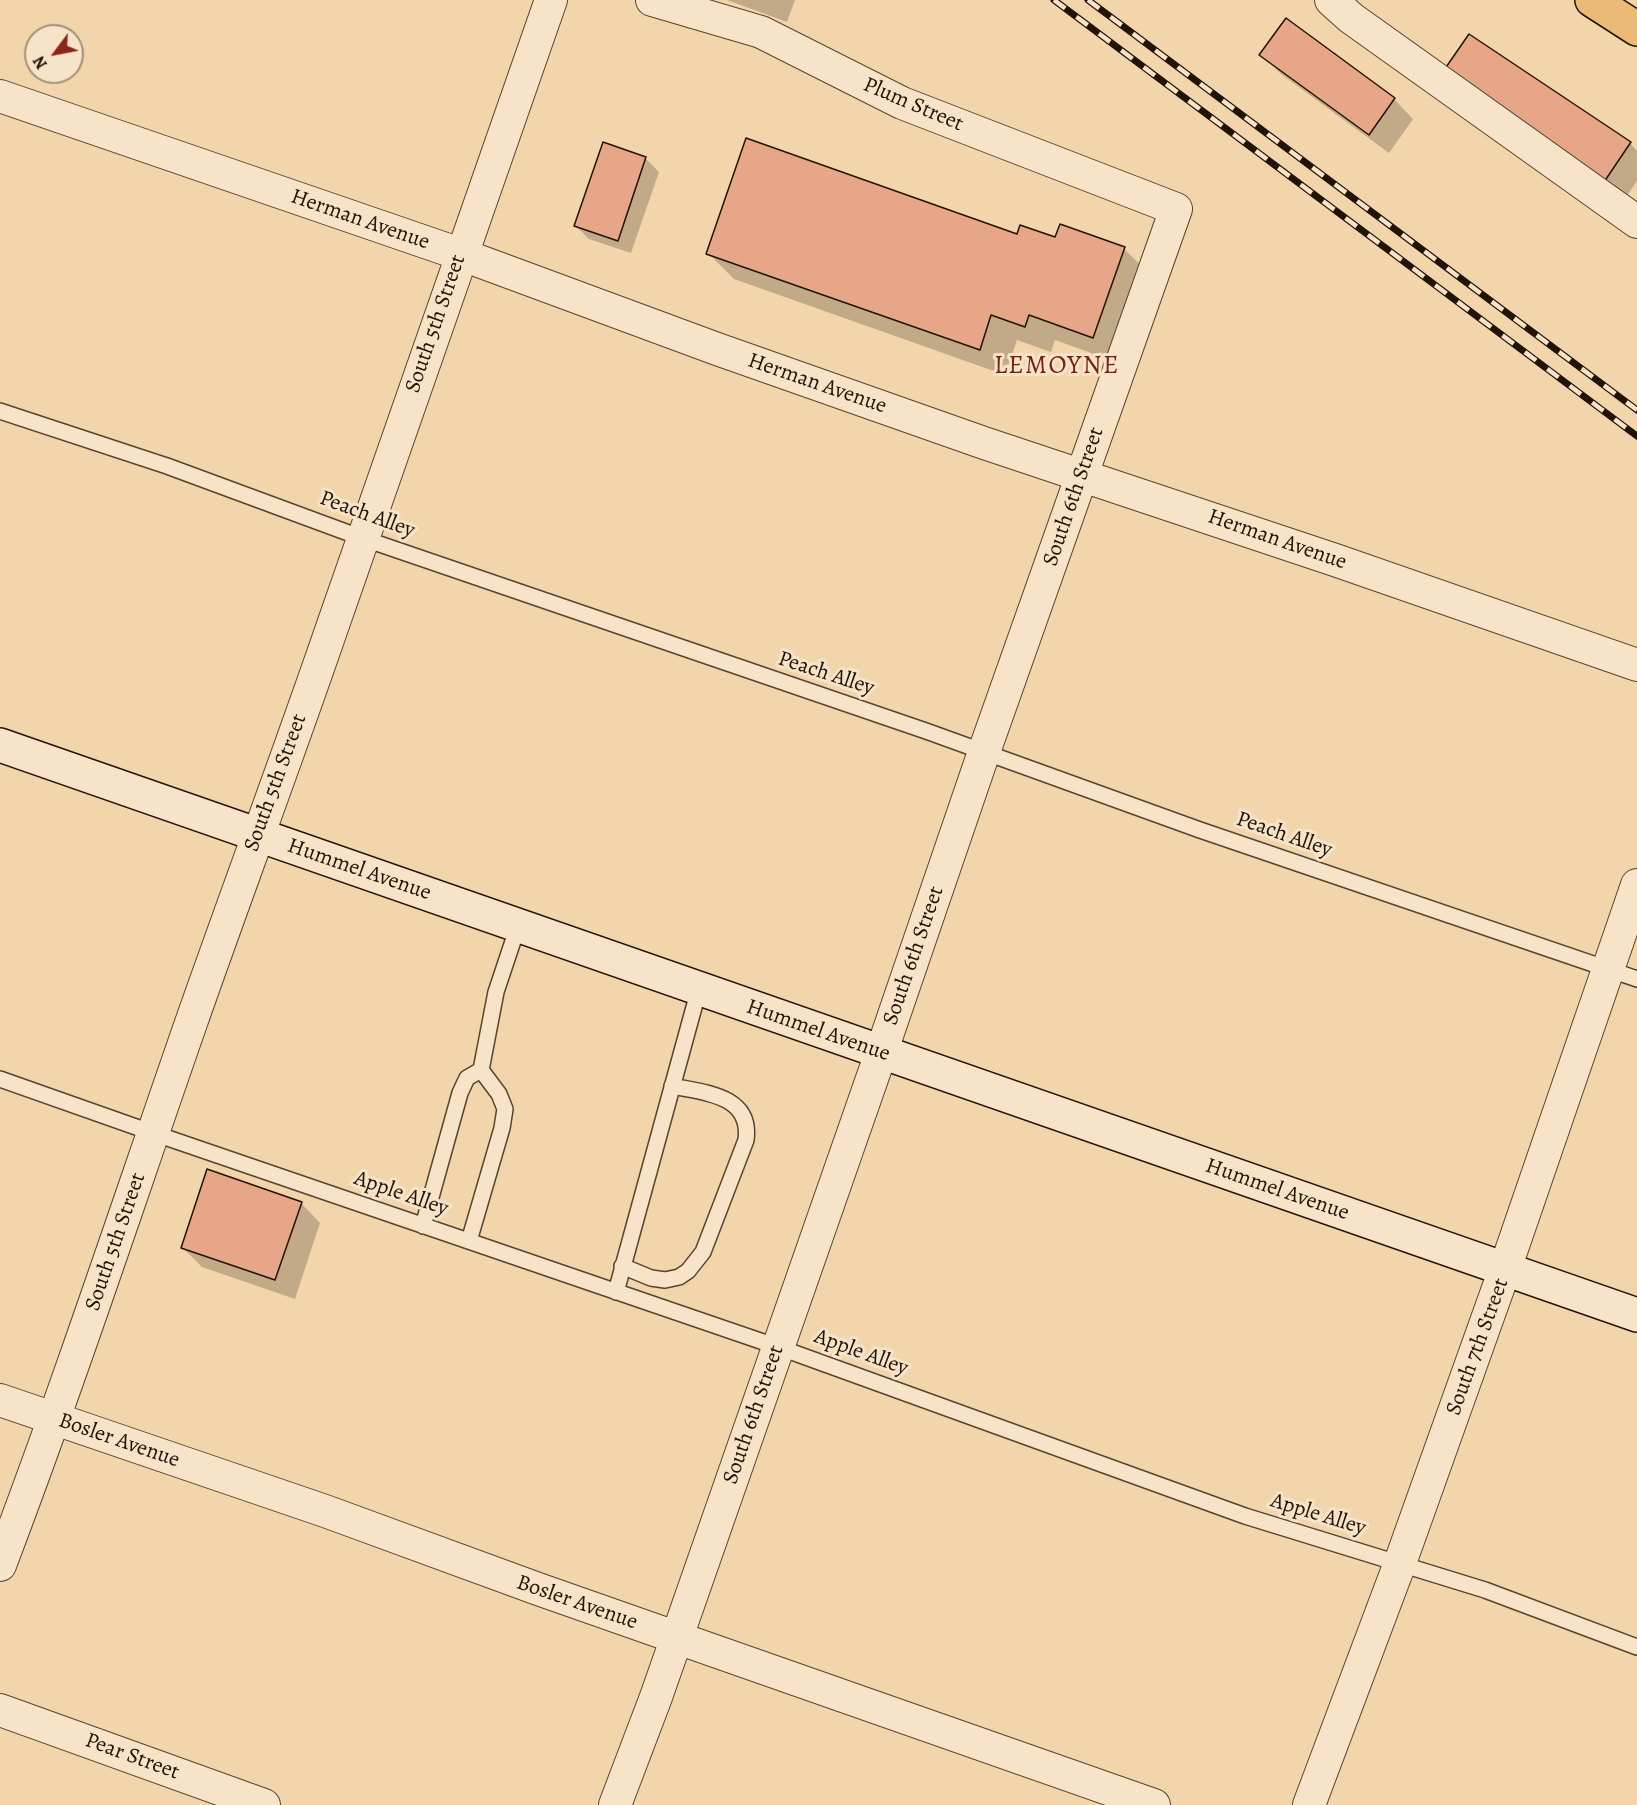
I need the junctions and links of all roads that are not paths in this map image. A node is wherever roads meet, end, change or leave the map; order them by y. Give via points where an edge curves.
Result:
1 (550, 0) edge
2 (652, 0) edge
3 (1331, 0) edge
4 (1592, 0) edge
5 (1637, 29) edge
6 (0, 96) edge
7 (1176, 209) joint
8 (1637, 222) edge
9 (460, 254) junction
10 (0, 411) edge
11 (1082, 475) junction
12 (362, 538) junction
13 (1637, 665) edge
14 (0, 744) edge
15 (984, 752) junction
16 (257, 835) junction
17 (1637, 885) edge
18 (518, 926) junction
19 (1608, 969) junction
20 (1637, 979) edge
21 (699, 989) junction
22 (881, 1053) junction
23 (481, 1070) junction
24 (0, 1079) edge
25 (672, 1086) junction
26 (153, 1133) junction
27 (423, 1226) junction
28 (469, 1241) junction
29 (622, 1266) junction
30 (1505, 1269) junction
31 (616, 1292) junction
32 (1637, 1315) edge
33 (778, 1347) junction
34 (0, 1400) edge
35 (55, 1420) junction
36 (1400, 1563) junction
37 (0, 1565) edge
38 (677, 1637) junction
39 (1637, 1647) edge
40 (0, 1710) edge
41 (264, 1805) edge
42 (615, 1805) edge
43 (1155, 1805) edge
44 (1309, 1805) edge

1 - 9 street, South 5th Street
2 - 7 street, Plum Street via 761,32 902,104
3 - 8 street
4 - 5 highway
6 - 9 street, Herman Avenue
7 - 11 street, South 6th Street
9 - 11 street, Herman Avenue via 717,349
9 - 12 street, South 5th Street
10 - 12 lane, Peach Alley via 167,466
11 - 13 street, Herman Avenue
11 - 15 street, South 6th Street
12 - 15 lane, Peach Alley
12 - 16 street, South 5th Street
14 - 16 main road, Hummel Avenue
15 - 19 lane, Peach Alley
15 - 22 street, South 6th Street
16 - 18 main road, Hummel Avenue
16 - 26 street, South 5th Street
17 - 19 street, South 7th Street
18 - 21 main road, Hummel Avenue
18 - 23 lane via 496,992
19 - 20 lane, Peach Alley
19 - 30 street, South 7th Street
21 - 22 main road, Hummel Avenue
21 - 25 lane
22 - 30 main road, Hummel Avenue
22 - 33 street, South 6th Street
23 - 27 lane via 467,1078 460,1093
23 - 28 lane via 505,1109
24 - 26 lane, Apple Alley
25 - 29 lane
25 - 29 lane via 718,1095 734,1105 745,1117 746,1140 703,1252 688,1271 665,1280
26 - 27 lane, Apple Alley
26 - 35 street, South 5th Street
27 - 28 lane, Apple Alley
28 - 31 lane, Apple Alley
29 - 31 lane
30 - 32 main road, Hummel Avenue
30 - 36 street, South 7th Street
31 - 33 lane, Apple Alley
33 - 36 lane, Apple Alley via 1245,1516
33 - 38 street, South 6th Street
34 - 35 street, Bosler Avenue
35 - 37 street, South 5th Street
35 - 38 street, Bosler Avenue via 325,1511
36 - 39 lane, Apple Alley
36 - 44 street, South 7th Street
38 - 42 street, South 6th Street
38 - 43 street, Bosler Avenue
40 - 41 street, Pear Street

